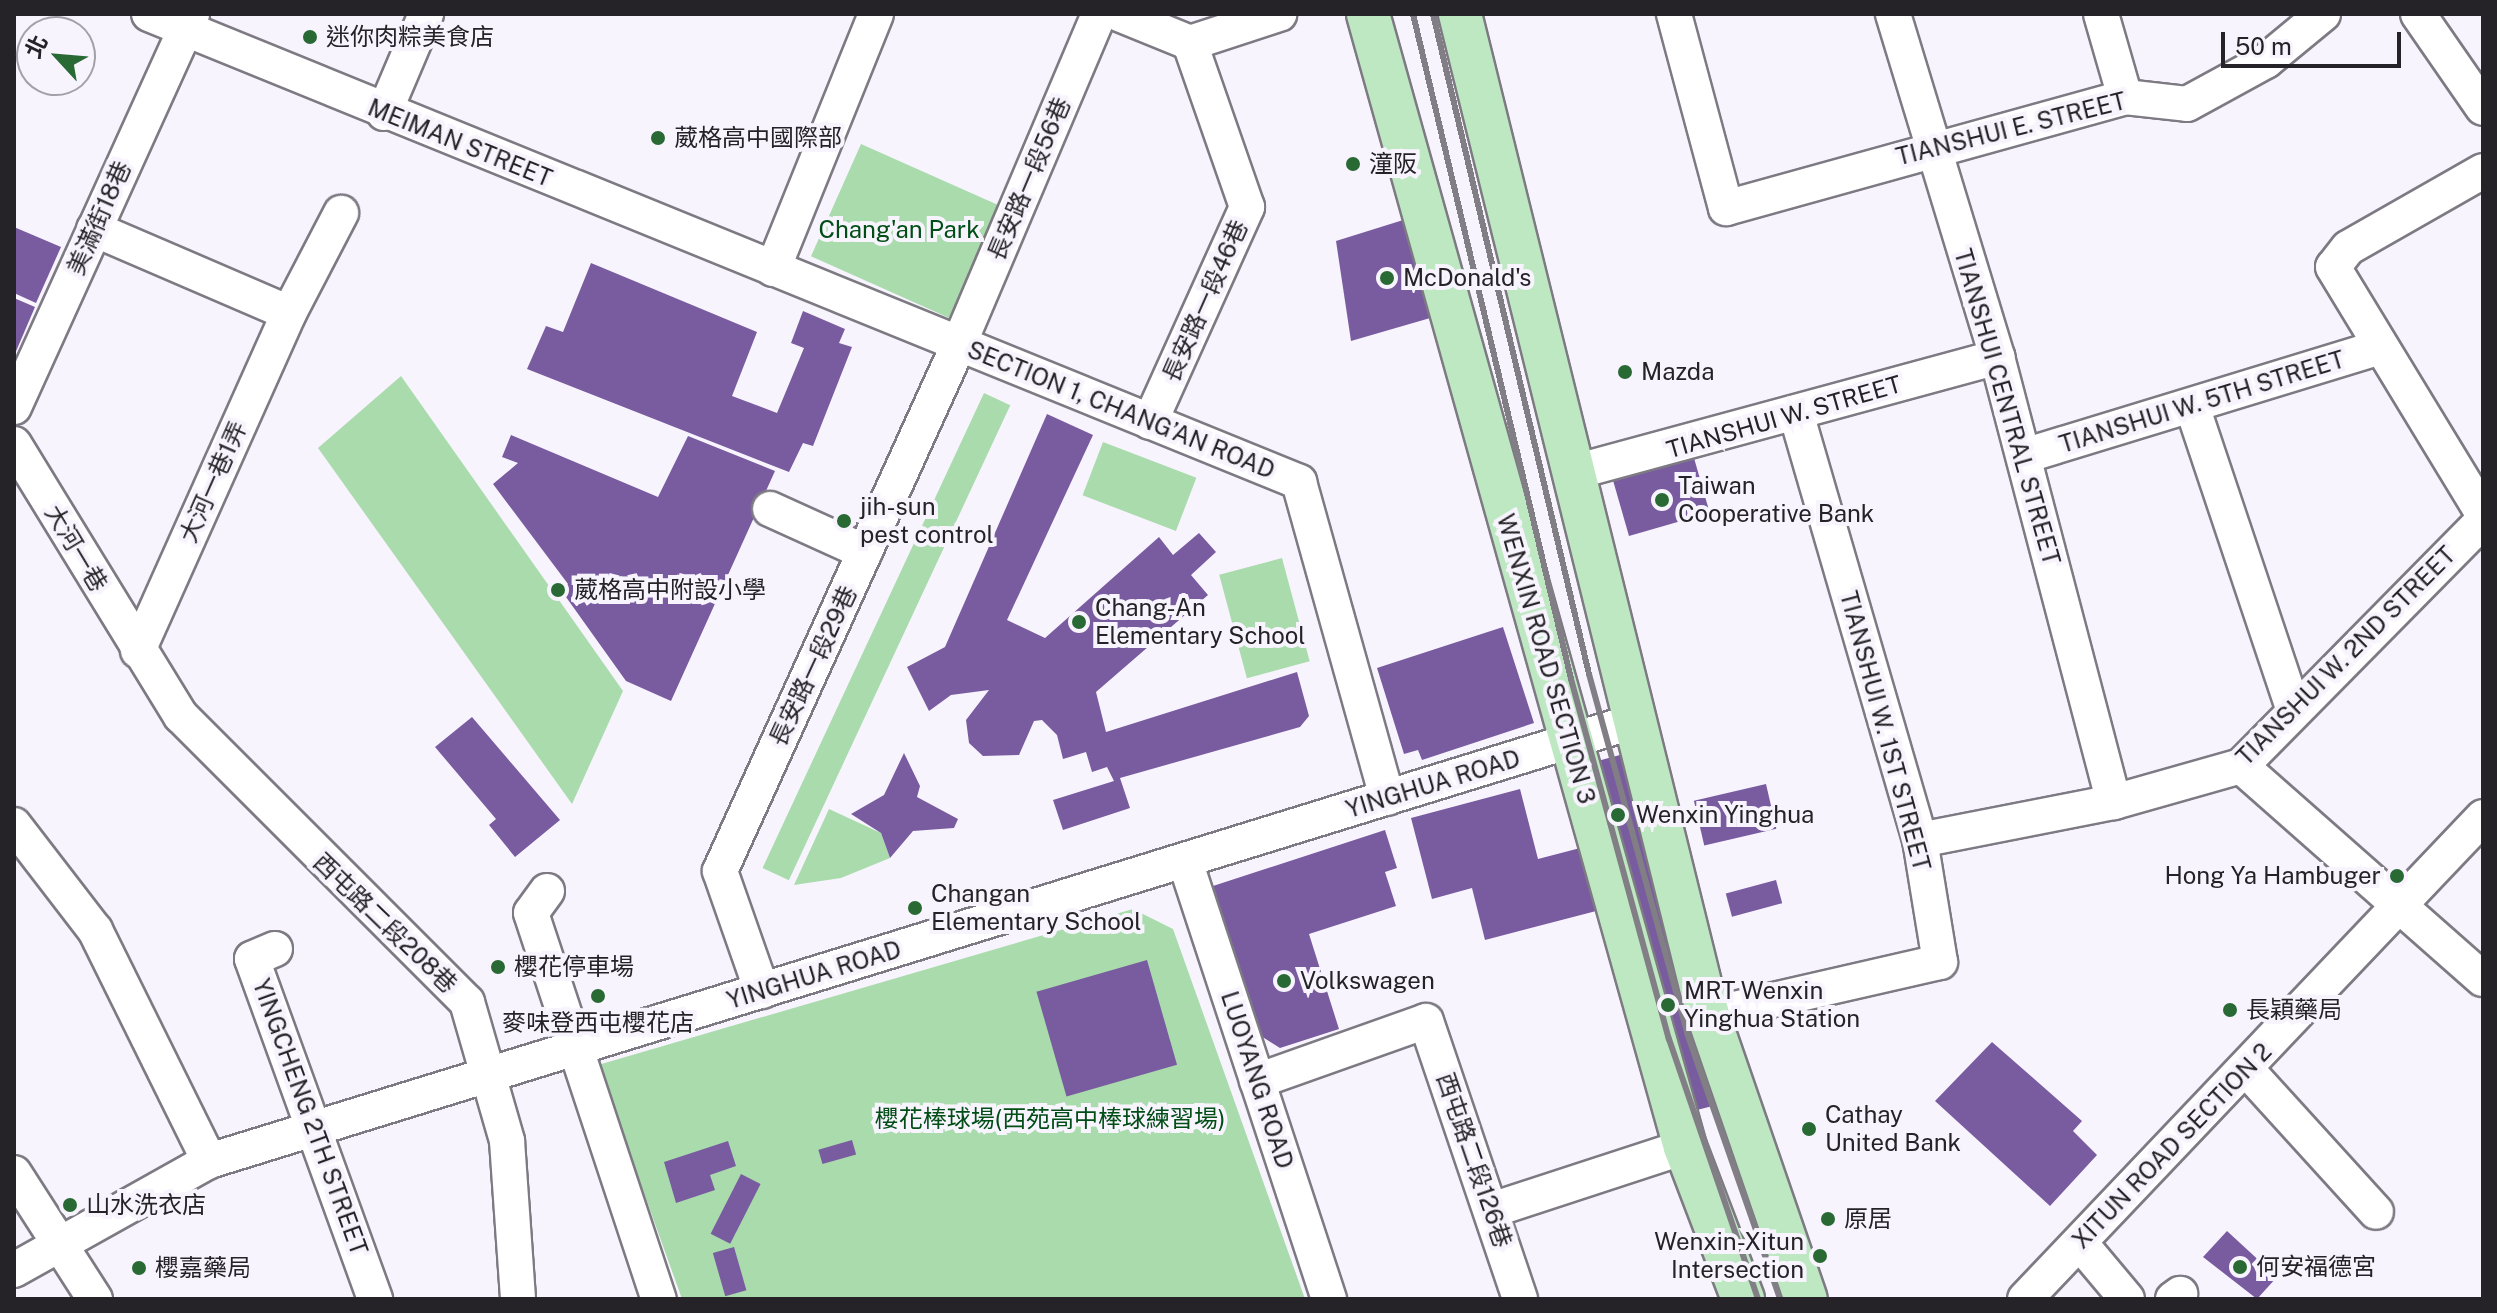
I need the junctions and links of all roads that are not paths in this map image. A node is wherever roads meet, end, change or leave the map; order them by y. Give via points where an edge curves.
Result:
1 (149, 14) edge
2 (426, 14) edge
3 (876, 14) edge
4 (1099, 14) edge
5 (1119, 14) edge
6 (1279, 14) edge
7 (1368, 14) edge
8 (1460, 14) edge
9 (1674, 14) edge
10 (1893, 14) edge
11 (2101, 14) edge
12 (2323, 14) edge
13 (2418, 14) edge
14 (188, 21) edge
15 (1190, 43) junction
16 (2125, 97) junction
17 (2483, 108) edge
18 (384, 113) junction
19 (1929, 148) junction
20 (2483, 171) edge
21 (341, 213) dead end
22 (94, 229) junction
23 (773, 269) junction
24 (289, 313) junction
25 (959, 344) junction
26 (2380, 347) junction
27 (1997, 357) junction
28 (14, 407) edge
29 (2193, 409) junction
30 (1796, 413) junction
31 (1150, 422) junction
32 (14, 444) edge
33 (2024, 456) junction
34 (1571, 473) junction
35 (770, 509) dead end
36 (2483, 514) edge
37 (2483, 521) edge
38 (865, 552) junction
39 (138, 651) junction
40 (2293, 708) junction
41 (1632, 722) junction
42 (1569, 742) junction
43 (2241, 766) junction
44 (1387, 798) junction
45 (2114, 802) junction
46 (2483, 817) edge
47 (14, 825) edge
48 (1920, 840) junction
49 (1185, 861) junction
50 (547, 891) dead end
51 (2402, 905) junction
52 (275, 949) dead end
53 (2483, 979) edge
54 (762, 991) junction
55 (1708, 1015) junction
56 (571, 1050) junction
57 (2246, 1069) junction
58 (489, 1075) junction
59 (1257, 1081) junction
60 (318, 1127) junction
61 (1685, 1147) junction
62 (209, 1161) junction
63 (14, 1173) edge
64 (1492, 1210) junction
65 (2376, 1212) dead end
66 (2080, 1243) junction
67 (60, 1244) junction
68 (14, 1270) edge
69 (95, 1299) edge
70 (375, 1299) edge
71 (518, 1299) edge
72 (659, 1299) edge
73 (1329, 1299) edge
74 (1520, 1299) edge
75 (1743, 1299) edge
76 (1806, 1299) edge
77 (2025, 1299) edge
78 (2127, 1299) edge

1 - 14 street, MEIMAN STREET
2 - 18 street
3 - 23 street
4 - 25 street, 長安路一段56巷
5 - 15 street
6 - 15 street
7 - 42 main road, WENXIN ROAD SECTION 3
8 - 34 main road
9 - 19 street, TIANSHUI E. STREET via 1726,208
10 - 19 street, TIANSHUI CENTRAL STREET
11 - 16 street
12 - 16 street, TIANSHUI E. STREET via 2266,61 2187,104
13 - 17 street
14 - 18 street, MEIMAN STREET
14 - 22 street, 美滿街18巷
15 - 31 street, 長安路一段46巷 via 1247,207
16 - 19 street, TIANSHUI E. STREET
18 - 23 street, MEIMAN STREET
19 - 27 street, TIANSHUI CENTRAL STREET
20 - 26 street via 2348,248 2333,267
21 - 24 street, 大河一巷1弄
22 - 24 street
22 - 28 street, 美滿街18巷
23 - 25 street, SECTION 1, CHANG’AN ROAD
24 - 39 street, 大河一巷1弄
25 - 31 street, SECTION 1, CHANG’AN ROAD
25 - 38 street, 長安路一段29巷
26 - 29 street, TIANSHUI W. 5TH STREET
26 - 36 street
27 - 30 street, TIANSHUI W. STREET
27 - 33 street, TIANSHUI CENTRAL STREET
29 - 33 street, TIANSHUI W. 5TH STREET
29 - 40 street
30 - 34 street, TIANSHUI W. STREET
30 - 48 street, TIANSHUI W. 1ST STREET
31 - 44 street, SECTION 1, CHANG’AN ROAD via 1299,482
32 - 39 street, 大河一巷
33 - 45 street, TIANSHUI CENTRAL STREET
34 - 41 main road
35 - 38 street
37 - 40 street, TIANSHUI W. 2ND STREET
38 - 54 street, 長安路一段29巷 via 720,871
39 - 58 street, 西屯路二段208巷 via 181,716 467,1002
40 - 43 street, TIANSHUI W. 2ND STREET
41 - 42 street, YINGHUA ROAD
41 - 55 main road
42 - 44 street, YINGHUA ROAD
42 - 61 main road, WENXIN ROAD SECTION 3
43 - 45 street, TIANSHUI W. 2ND STREET
43 - 51 street
44 - 49 street, YINGHUA ROAD
45 - 48 street, TIANSHUI W. 2ND STREET
46 - 51 street, XITUN ROAD SECTION 2
47 - 62 street via 95,930
48 - 55 street, TIANSHUI W. 1ST STREET via 1940,962
49 - 54 street, YINGHUA ROAD
49 - 59 street, LUOYANG ROAD
50 - 56 street via 531,913
51 - 53 street
51 - 57 street, XITUN ROAD SECTION 2
52 - 60 street, YINGCHENG 2TH STREET via 252,959
54 - 56 street, YINGHUA ROAD
55 - 76 main road
56 - 58 street, YINGHUA ROAD
56 - 72 street
57 - 65 street
57 - 66 street, XITUN ROAD SECTION 2
58 - 60 street, YINGHUA ROAD
58 - 71 street, 西屯路二段208巷 via 507,1141
59 - 64 street, 西屯路二段126巷 via 1426,1021
59 - 73 street, LUOYANG ROAD
60 - 62 street, YINGHUA ROAD
60 - 70 street, YINGCHENG 2TH STREET
61 - 64 street
61 - 75 main road, WENXIN ROAD SECTION 3
62 - 67 street, YINGHUA ROAD
63 - 67 street
64 - 74 street, 西屯路二段126巷
66 - 77 street, XITUN ROAD SECTION 2
66 - 78 street
67 - 68 street, YINGHUA ROAD
67 - 69 street

